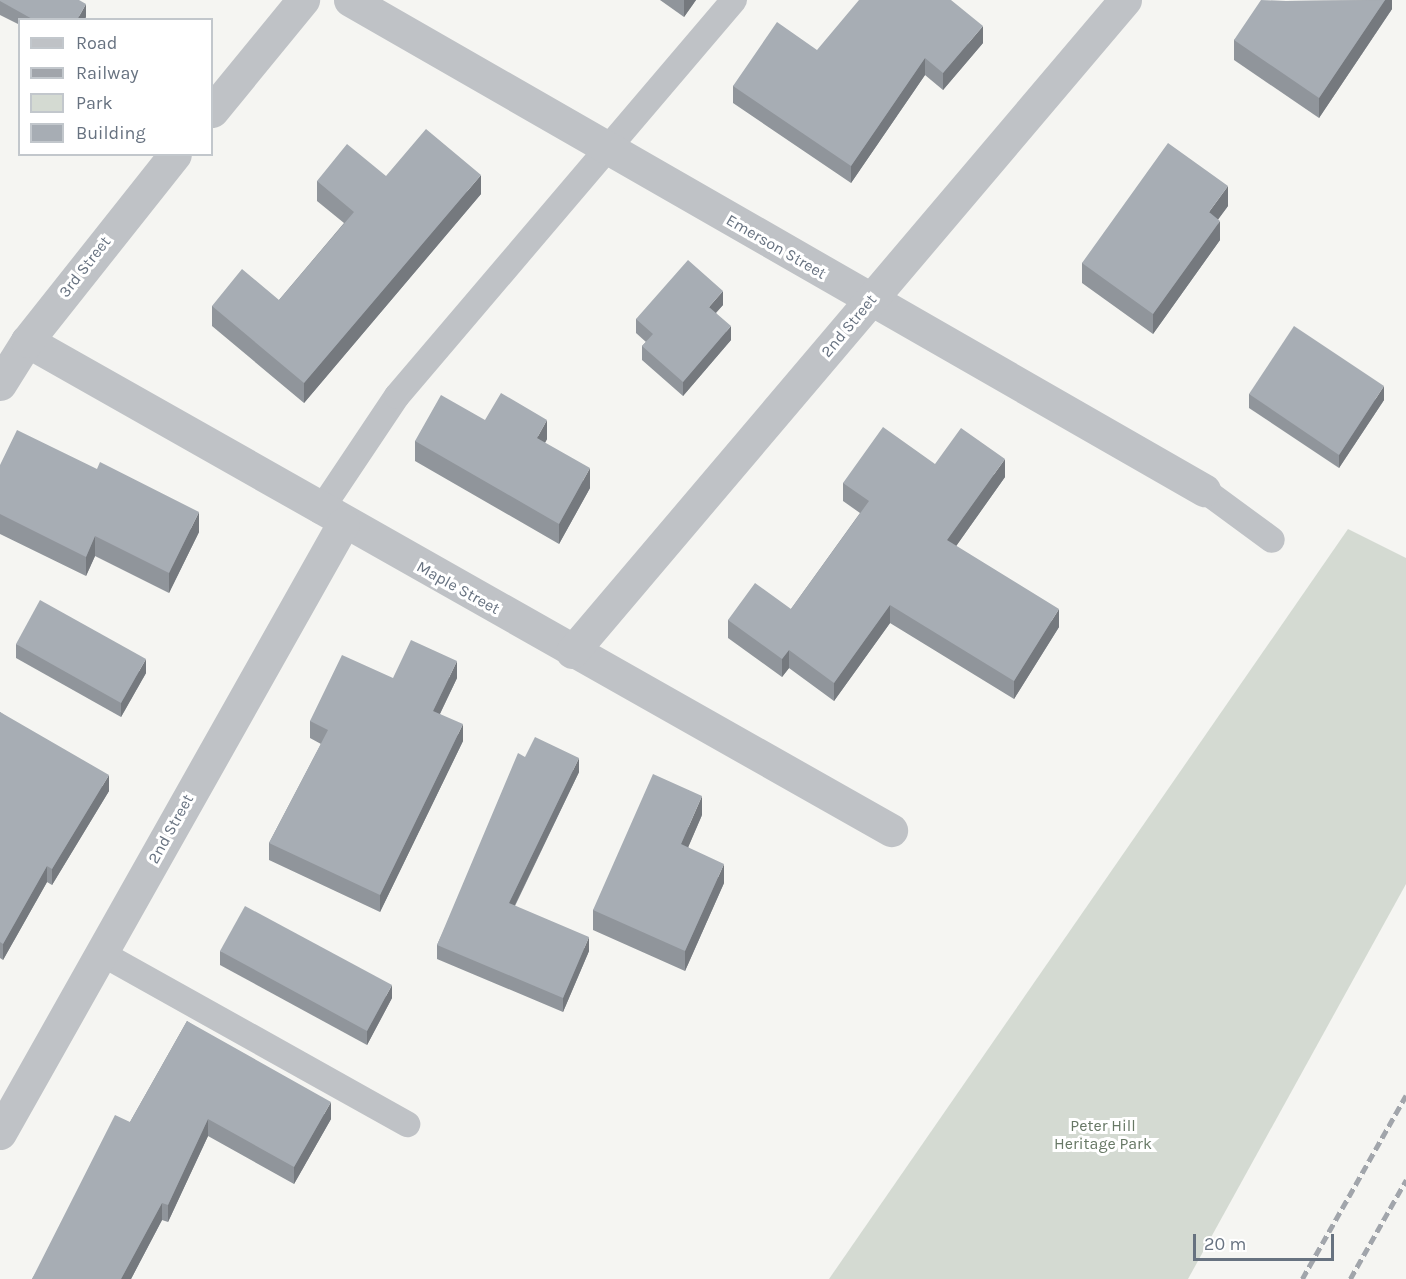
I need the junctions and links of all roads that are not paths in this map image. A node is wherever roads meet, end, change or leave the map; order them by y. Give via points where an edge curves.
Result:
1 (303, 0) edge
2 (350, 0) edge
3 (734, 0) edge
4 (1125, 0) edge
5 (213, 110) edge
6 (604, 147) junction
7 (173, 156) edge
8 (872, 299) junction
9 (27, 342) junction
10 (0, 384) edge
11 (1204, 490) joint
12 (331, 517) junction
13 (1272, 540) dead end
14 (572, 652) junction
15 (891, 830) dead end
16 (101, 953) junction
17 (407, 1124) dead end
18 (0, 1133) edge

1 - 5 street
2 - 6 street, Emerson Street
3 - 6 lane
4 - 8 street, 2nd Street
6 - 8 street, Emerson Street
6 - 12 lane via 397,396
7 - 9 street, 3rd Street
8 - 11 street, Emerson Street
8 - 14 street, 2nd Street
9 - 10 street, 3rd Street
9 - 12 street, Maple Street
11 - 13 lane
12 - 14 street, Maple Street
12 - 16 street, 2nd Street
14 - 15 street, Maple Street
16 - 17 lane
16 - 18 street, 2nd Street

